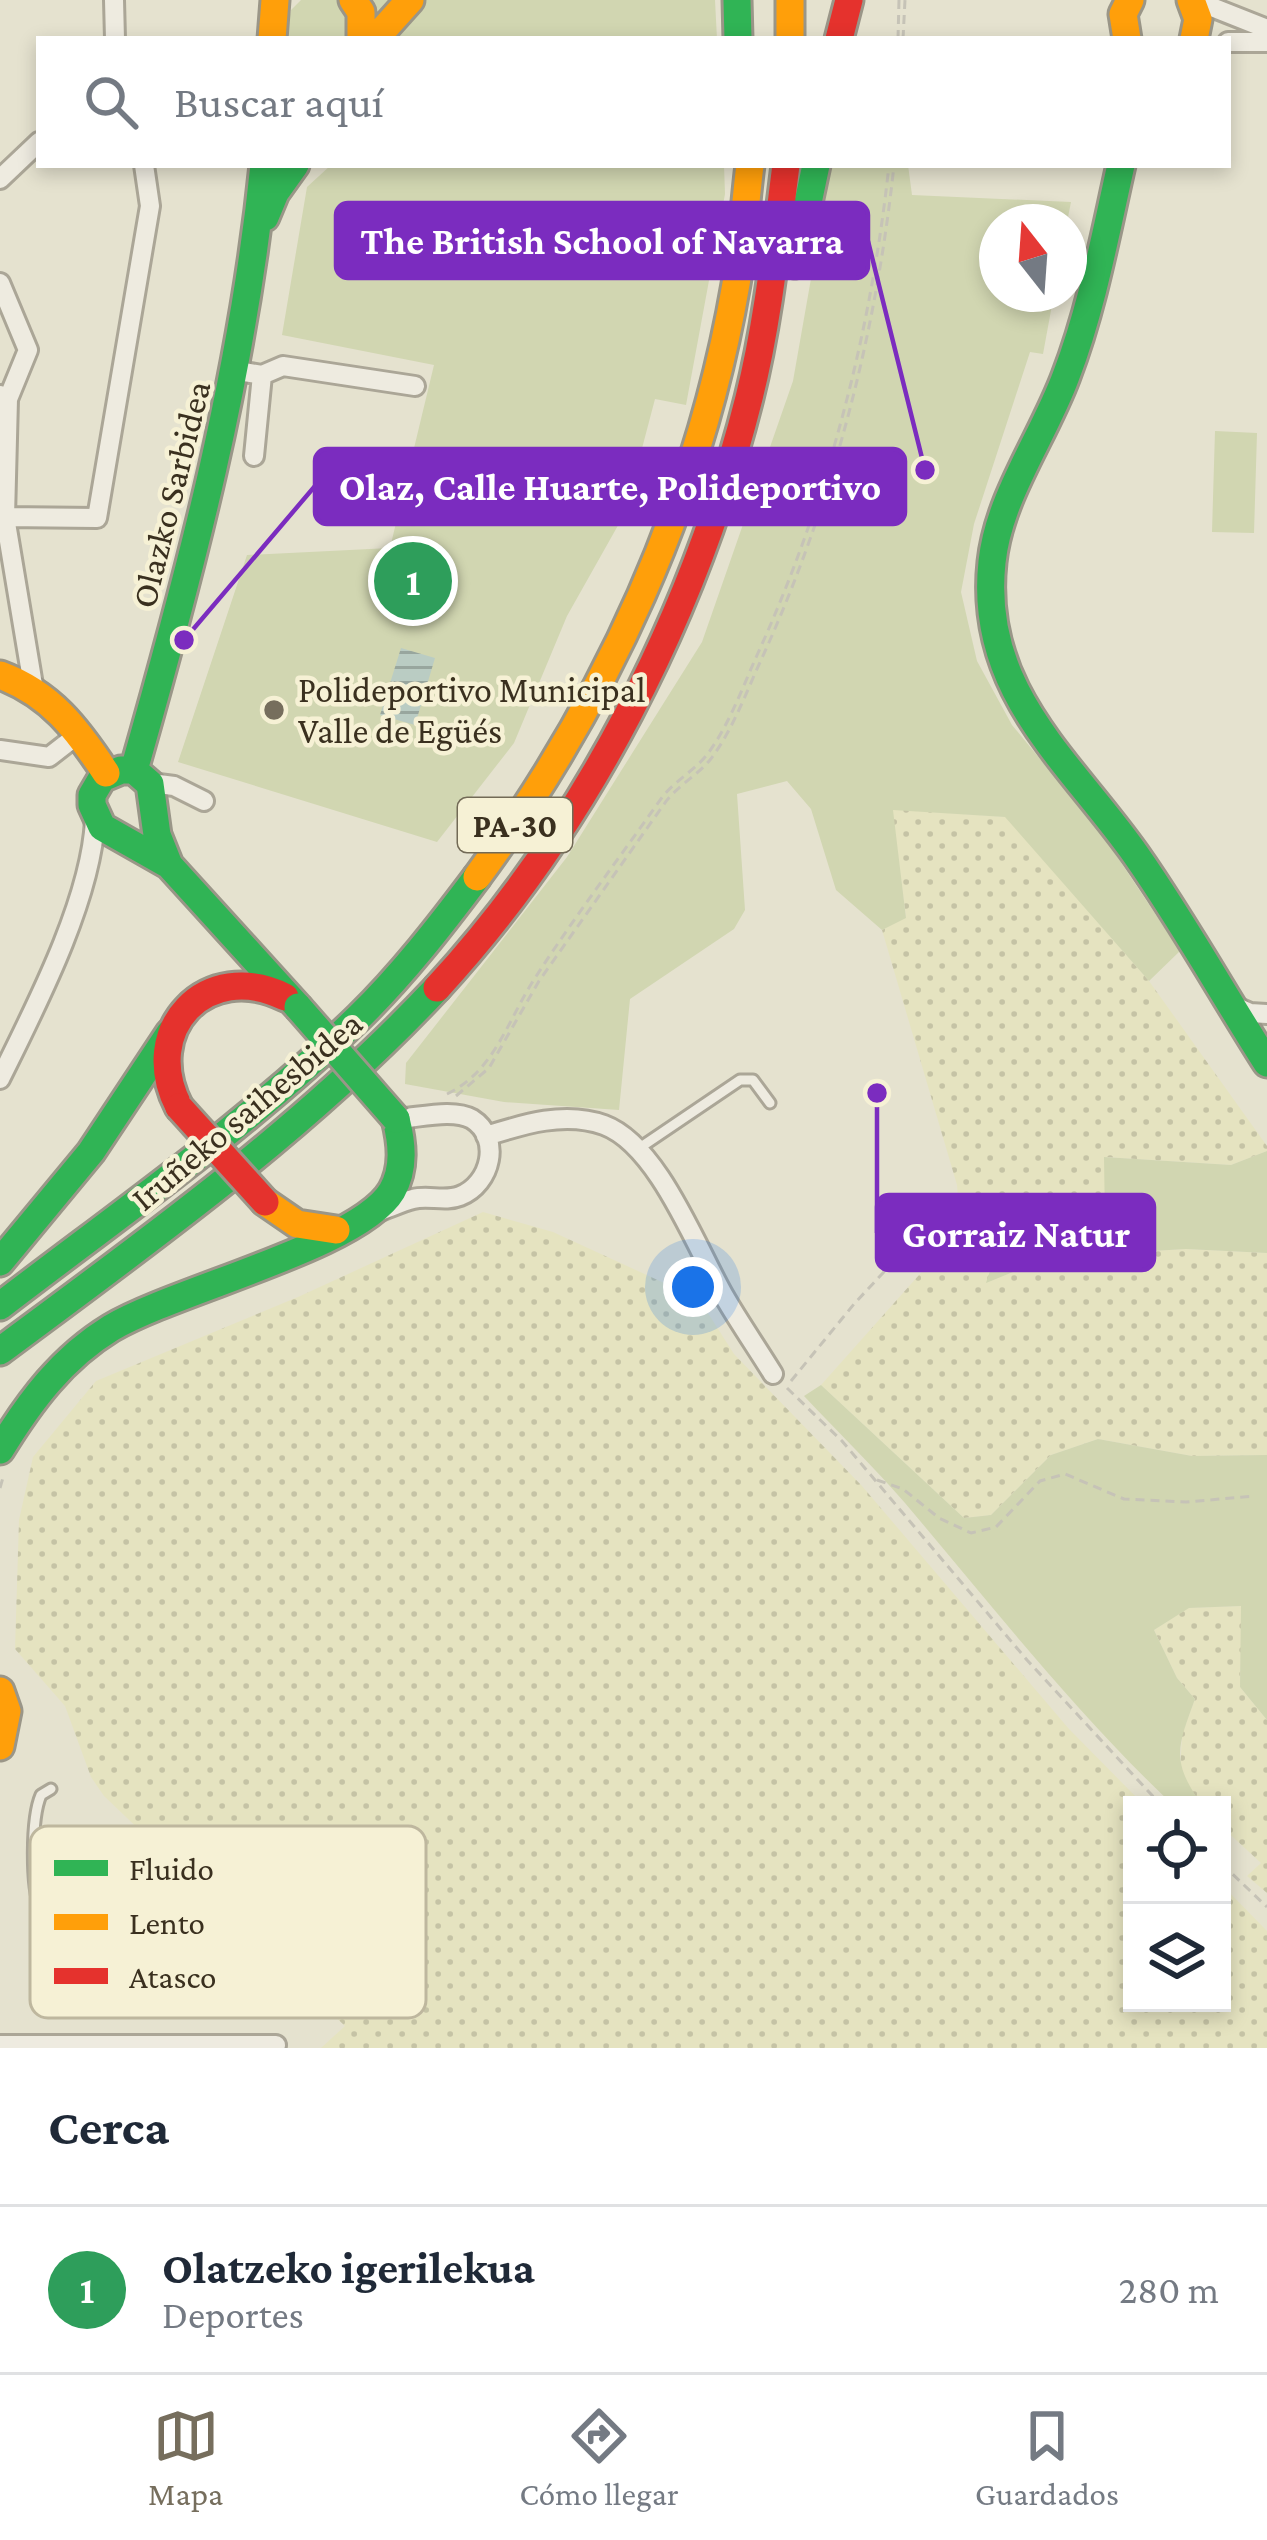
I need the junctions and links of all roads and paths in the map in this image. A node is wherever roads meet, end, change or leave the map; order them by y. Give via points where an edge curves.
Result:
1 (114, 0) edge
2 (353, 0) edge
3 (410, 0) edge
4 (737, 0) edge
5 (754, 0) edge
6 (790, 0) edge
7 (849, 0) edge
8 (902, 0) edge
9 (1192, 0) edge
10 (277, 1) edge
11 (1267, 29) edge
12 (115, 36) edge
13 (272, 36) edge
14 (361, 36) edge
15 (378, 36) edge
16 (738, 36) edge
17 (754, 36) edge
18 (790, 36) edge
19 (840, 36) edge
20 (900, 36) edge
21 (1195, 36) edge
22 (1231, 42) edge
23 (1267, 42) edge
24 (36, 145) edge
25 (144, 168) edge
26 (264, 168) edge
27 (293, 168) edge
28 (747, 168) edge
29 (786, 168) edge
30 (815, 168) edge
31 (891, 168) edge
32 (1118, 172) edge
33 (0, 179) edge
34 (259, 232) junction
35 (0, 283) edge
36 (250, 373) junction
37 (415, 386) dead end
38 (4, 397) edge
39 (254, 456) dead end
40 (3, 517) edge
41 (659, 650) junction
42 (0, 675) edge
43 (33, 685) junction
44 (80, 733) junction
45 (0, 750) edge
46 (141, 789) junction
47 (95, 820) junction
48 (122, 835) junction
49 (94, 856) junction
50 (169, 865) junction
51 (216, 916) junction
52 (480, 935) junction
53 (203, 995) junction
54 (1229, 1004) junction
55 (298, 1007) junction
56 (1267, 1014) edge
57 (170, 1033) junction
58 (1267, 1064) edge
59 (0, 1079) edge
60 (436, 1100) dead end
61 (770, 1103) dead end
62 (396, 1119) junction
63 (487, 1136) junction
64 (638, 1149) junction
65 (265, 1202) junction
66 (950, 1202) dead end
67 (366, 1219) junction
68 (0, 1262) edge
69 (233, 1273) junction
70 (0, 1306) edge
71 (0, 1351) edge
72 (0, 1371) edge
73 (773, 1374) dead end
74 (4, 1457) edge
75 (875, 1480) junction
76 (0, 1488) edge
77 (1255, 1496) dead end
78 (0, 1691) edge
79 (0, 1746) edge
80 (51, 1789) dead end
81 (1153, 1796) edge
82 (35, 1826) edge
83 (1231, 1873) edge
84 (1267, 1907) edge
85 (0, 2045) edge
86 (276, 2045) dead end

1 - 12 street
2 - 14 main road
3 - 15 main road
4 - 16 main road
5 - 17 main road
6 - 18 main road
7 - 19 main road
8 - 20 path
9 - 11 street
9 - 21 main road
10 - 13 main road
22 - 23 street
24 - 33 street
25 - 40 street via 150,206 97,518
26 - 34 main road, Olazko Sarbidea
27 - 34 main road, Olazko Sarbidea
28 - 70 main road, Iruñeko saihesbidea / PA-30 via 724,356 692,469 650,582 556,766 460,903 365,1011 249,1114
29 - 41 main road, Iruñeko saihesbidea / PA-30 via 748,400 708,533
30 - 41 main road via 773,371 718,539
31 - 60 path via 841,424 739,697 708,754 663,796 534,978 485,1064
32 - 54 main road via 1073,356 992,561 996,640 1025,716 1136,856
34 - 36 main road, Olazko Sarbidea
35 - 38 street via 28,350
36 - 37 street via 283,366
36 - 39 street
36 - 46 main road, Olazko Sarbidea via 191,570
38 - 40 street
40 - 43 street
41 - 52 main road, Iruñeko saihesbidea / PA-30 via 596,773
42 - 43 main road
43 - 44 main road
44 - 45 street via 49,758
44 - 46 main road
46 - 47 main road, Olazko Sarbidea via 93,789
46 - 48 main road via 142,830
46 - 50 main road
47 - 48 main road
47 - 49 street
48 - 49 street
48 - 50 main road
49 - 59 street
50 - 51 main road
51 - 53 main road via 227,949 224,974
51 - 55 main road
52 - 71 main road, Iruñeko saihesbidea / PA-30 via 323,1100
52 - 72 main road via 425,1010 319,1118
53 - 55 main road via 253,985
53 - 57 main road
54 - 56 street
54 - 58 main road
55 - 62 main road, bridge
57 - 65 main road, bridge via 167,1084 179,1108
57 - 68 main road via 114,1125
61 - 64 lane via 753,1080 740,1080
62 - 63 street via 455,1113
62 - 67 main road via 403,1169 394,1193
63 - 64 street via 566,1118 602,1124
63 - 67 street via 491,1160 463,1196 417,1197
64 - 73 street
65 - 67 main road via 304,1228 330,1232
65 - 69 main road via 267,1240
66 - 75 path via 786,1387
67 - 69 main road
69 - 74 main road via 121,1321 73,1352 31,1398
74 - 76 path
75 - 77 path via 971,1533 996,1528 1040,1481 1066,1474 1124,1499
75 - 81 path
78 - 79 main road via 7,1729
80 - 82 lane via 40,1795
83 - 84 path
85 - 86 street

